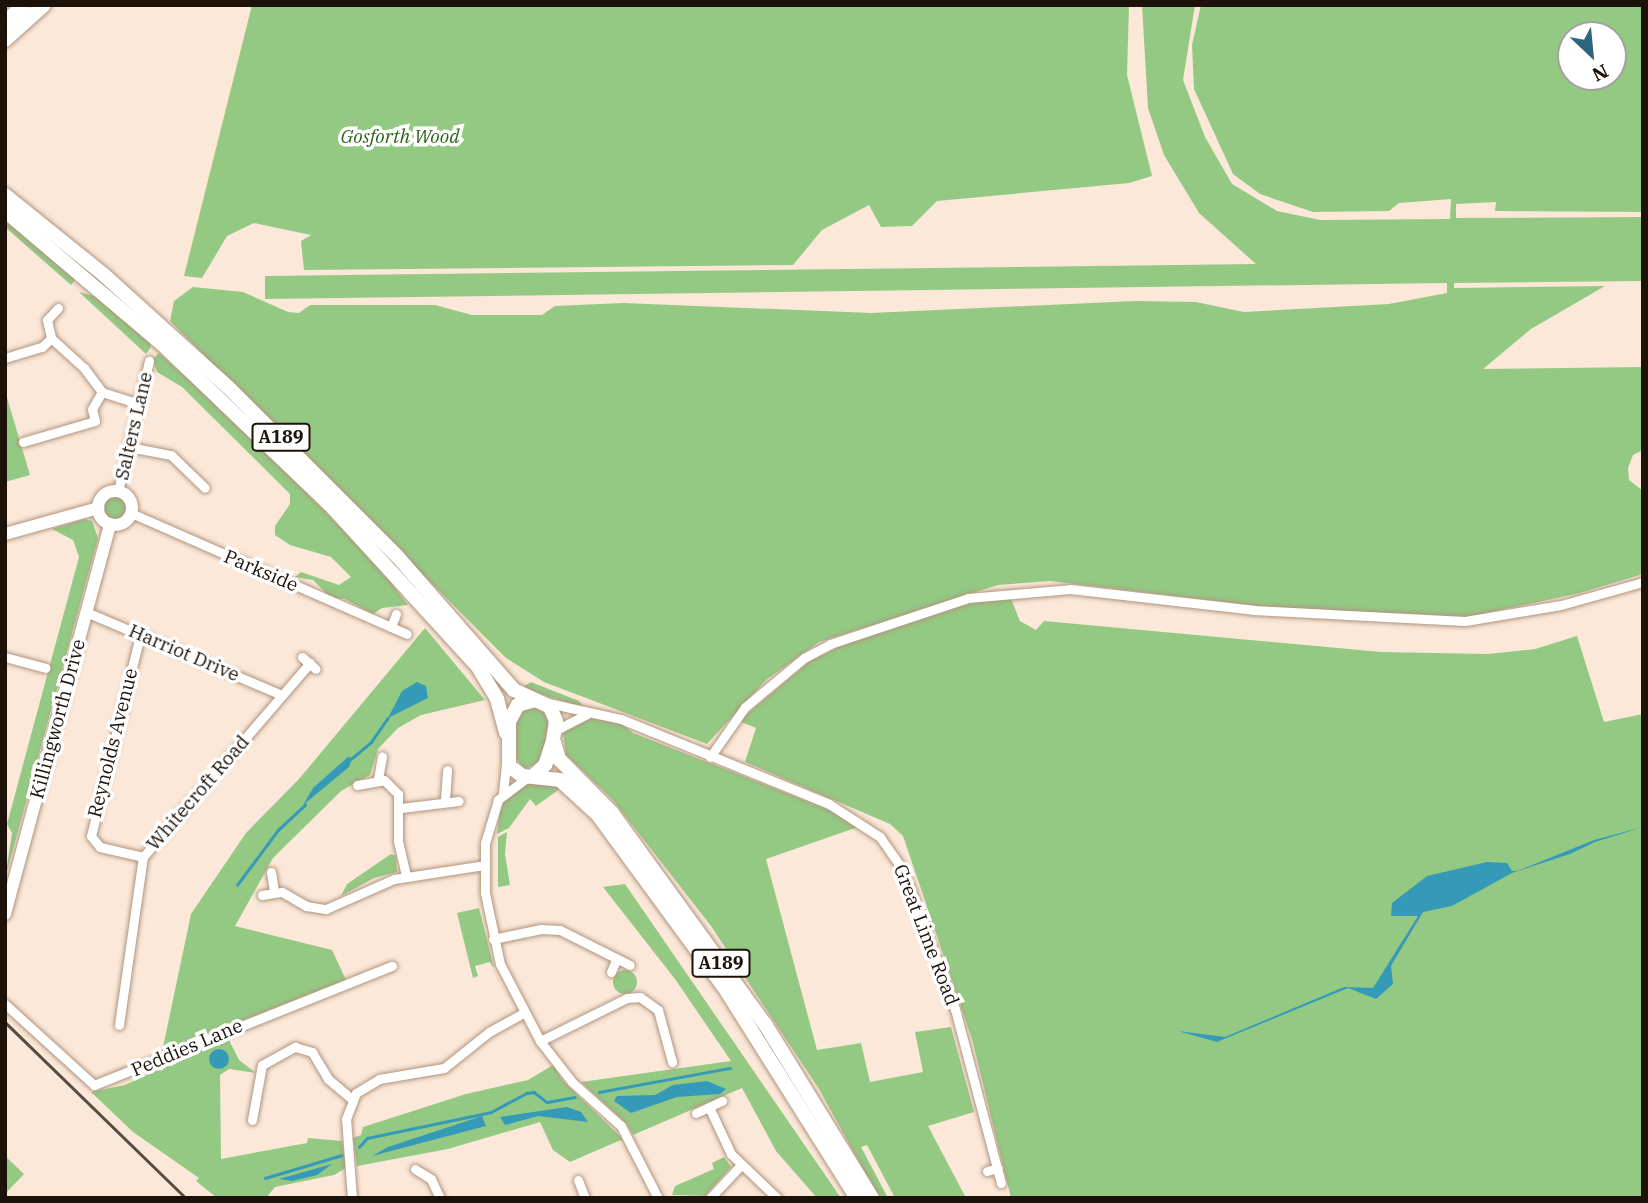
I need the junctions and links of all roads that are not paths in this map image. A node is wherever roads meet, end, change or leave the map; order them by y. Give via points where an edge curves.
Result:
1 (24, 5) edge
2 (44, 5) edge
3 (5, 22) edge
4 (5, 40) edge
5 (5, 195) edge
6 (5, 211) edge
7 (58, 308) dead end
8 (51, 338) junction
9 (5, 358) edge
10 (149, 361) dead end
11 (102, 392) junction
12 (139, 404) junction
13 (23, 442) dead end
14 (129, 447) junction
15 (205, 488) dead end
16 (118, 491) junction
17 (98, 508) junction
18 (131, 513) junction
19 (110, 524) junction
20 (5, 534) edge
21 (1643, 582) edge
22 (86, 612) junction
23 (396, 614) dead end
24 (391, 627) junction
25 (407, 634) dead end
26 (140, 635) junction
27 (5, 657) edge
28 (309, 663) dead end
29 (46, 667) dead end
30 (282, 695) junction
31 (538, 700) junction
32 (589, 713) junction
33 (506, 733) junction
34 (555, 735) junction
35 (506, 755) junction
36 (382, 756) dead end
37 (710, 757) junction
38 (447, 770) dead end
39 (531, 776) junction
40 (378, 779) junction
41 (357, 785) dead end
42 (503, 793) junction
43 (445, 800) junction
44 (459, 801) dead end
45 (401, 808) junction
46 (143, 857) junction
47 (484, 865) junction
48 (271, 872) dead end
49 (406, 876) junction
50 (274, 891) junction
51 (8, 893) edge
52 (262, 895) dead end
53 (5, 914) edge
54 (493, 939) junction
55 (616, 960) junction
56 (630, 965) dead end
57 (392, 966) dead end
58 (611, 972) dead end
59 (5, 1004) edge
60 (523, 1013) junction
61 (119, 1025) dead end
62 (665, 1026) junction
63 (653, 1029) dead end
64 (540, 1041) junction
65 (671, 1062) dead end
66 (351, 1098) junction
67 (722, 1101) dead end
68 (244, 1103) dead end
69 (255, 1105) junction
70 (709, 1107) junction
71 (696, 1113) dead end
72 (252, 1120) dead end
73 (740, 1166) junction
74 (998, 1168) junction
75 (422, 1169) dead end
76 (987, 1171) dead end
77 (578, 1180) dead end
78 (1002, 1183) dead end
79 (593, 1184) dead end
80 (584, 1194) edge
81 (352, 1198) edge
82 (440, 1198) edge
83 (658, 1198) edge
84 (710, 1198) edge
85 (777, 1198) edge
86 (857, 1198) edge
87 (873, 1198) edge

1 - 3 main road
2 - 4 main road
5 - 31 main road, A189 via 95,267 228,387 388,547 514,690
6 - 33 main road, A189 via 162,344 333,508 478,667 497,699
7 - 8 street via 47,320
8 - 9 street via 42,348
8 - 11 street
10 - 12 street, Salters Lane
11 - 12 street
11 - 13 street via 92,409 95,421
12 - 14 street, Salters Lane
14 - 15 street via 171,455
14 - 16 street, Salters Lane
16 - 17 main road via 103,496
16 - 18 main road via 130,499
17 - 19 main road
17 - 20 main road
18 - 19 main road via 123,523
18 - 24 street, Parkside
19 - 22 main road, Killingworth Drive
21 - 37 street via 1561,605 1465,621 1253,610 1070,589 968,598 830,644 804,658 745,707
22 - 26 street, Harriot Drive
22 - 51 main road, Killingworth Drive
23 - 24 street
24 - 25 street, Parkside
26 - 30 street, Harriot Drive
26 - 46 street, Reynolds Avenue via 91,836 100,846
27 - 29 street
28 - 30 street, Whitecroft Road
30 - 46 street, Whitecroft Road
31 - 32 street, Great Lime Road
31 - 33 main road via 513,711
31 - 34 main road via 555,714
32 - 34 street
32 - 37 street, Great Lime Road via 621,719
33 - 35 main road
34 - 39 main road via 545,765
34 - 87 main road, A189 via 559,759 612,813 765,1024
35 - 39 main road via 513,771
35 - 42 street
36 - 40 street
37 - 74 street, Great Lime Road via 841,809 865,824 892,853 908,882 964,1037
38 - 43 street
39 - 42 street
39 - 86 main road, A189 via 566,784 598,815 724,987
40 - 41 street
40 - 45 street via 396,790
42 - 47 street via 488,826
43 - 44 street
43 - 45 street via 422,808
45 - 49 street via 398,841
46 - 61 street, Whitecroft Road
47 - 49 street
47 - 54 street
48 - 50 street
49 - 50 street via 326,909 311,908
50 - 52 street
51 - 53 main road, Killingworth Drive
54 - 55 street via 541,929 560,930
54 - 60 street
55 - 56 street
55 - 58 street
57 - 59 street, Peddies Lane via 94,1085
60 - 64 street
60 - 66 street via 489,1032 444,1068 379,1079
62 - 63 street
62 - 64 street via 656,1005 634,997 554,1030
62 - 65 street
64 - 83 street via 572,1082 621,1126
66 - 69 street via 328,1079 312,1052 301,1046 265,1061
66 - 81 street via 346,1119
67 - 70 street
68 - 69 street
69 - 72 street
70 - 71 street
70 - 73 street
73 - 84 street
73 - 85 street
74 - 76 street
74 - 78 street, Great Lime Road
75 - 82 street
77 - 80 street
79 - 80 street

